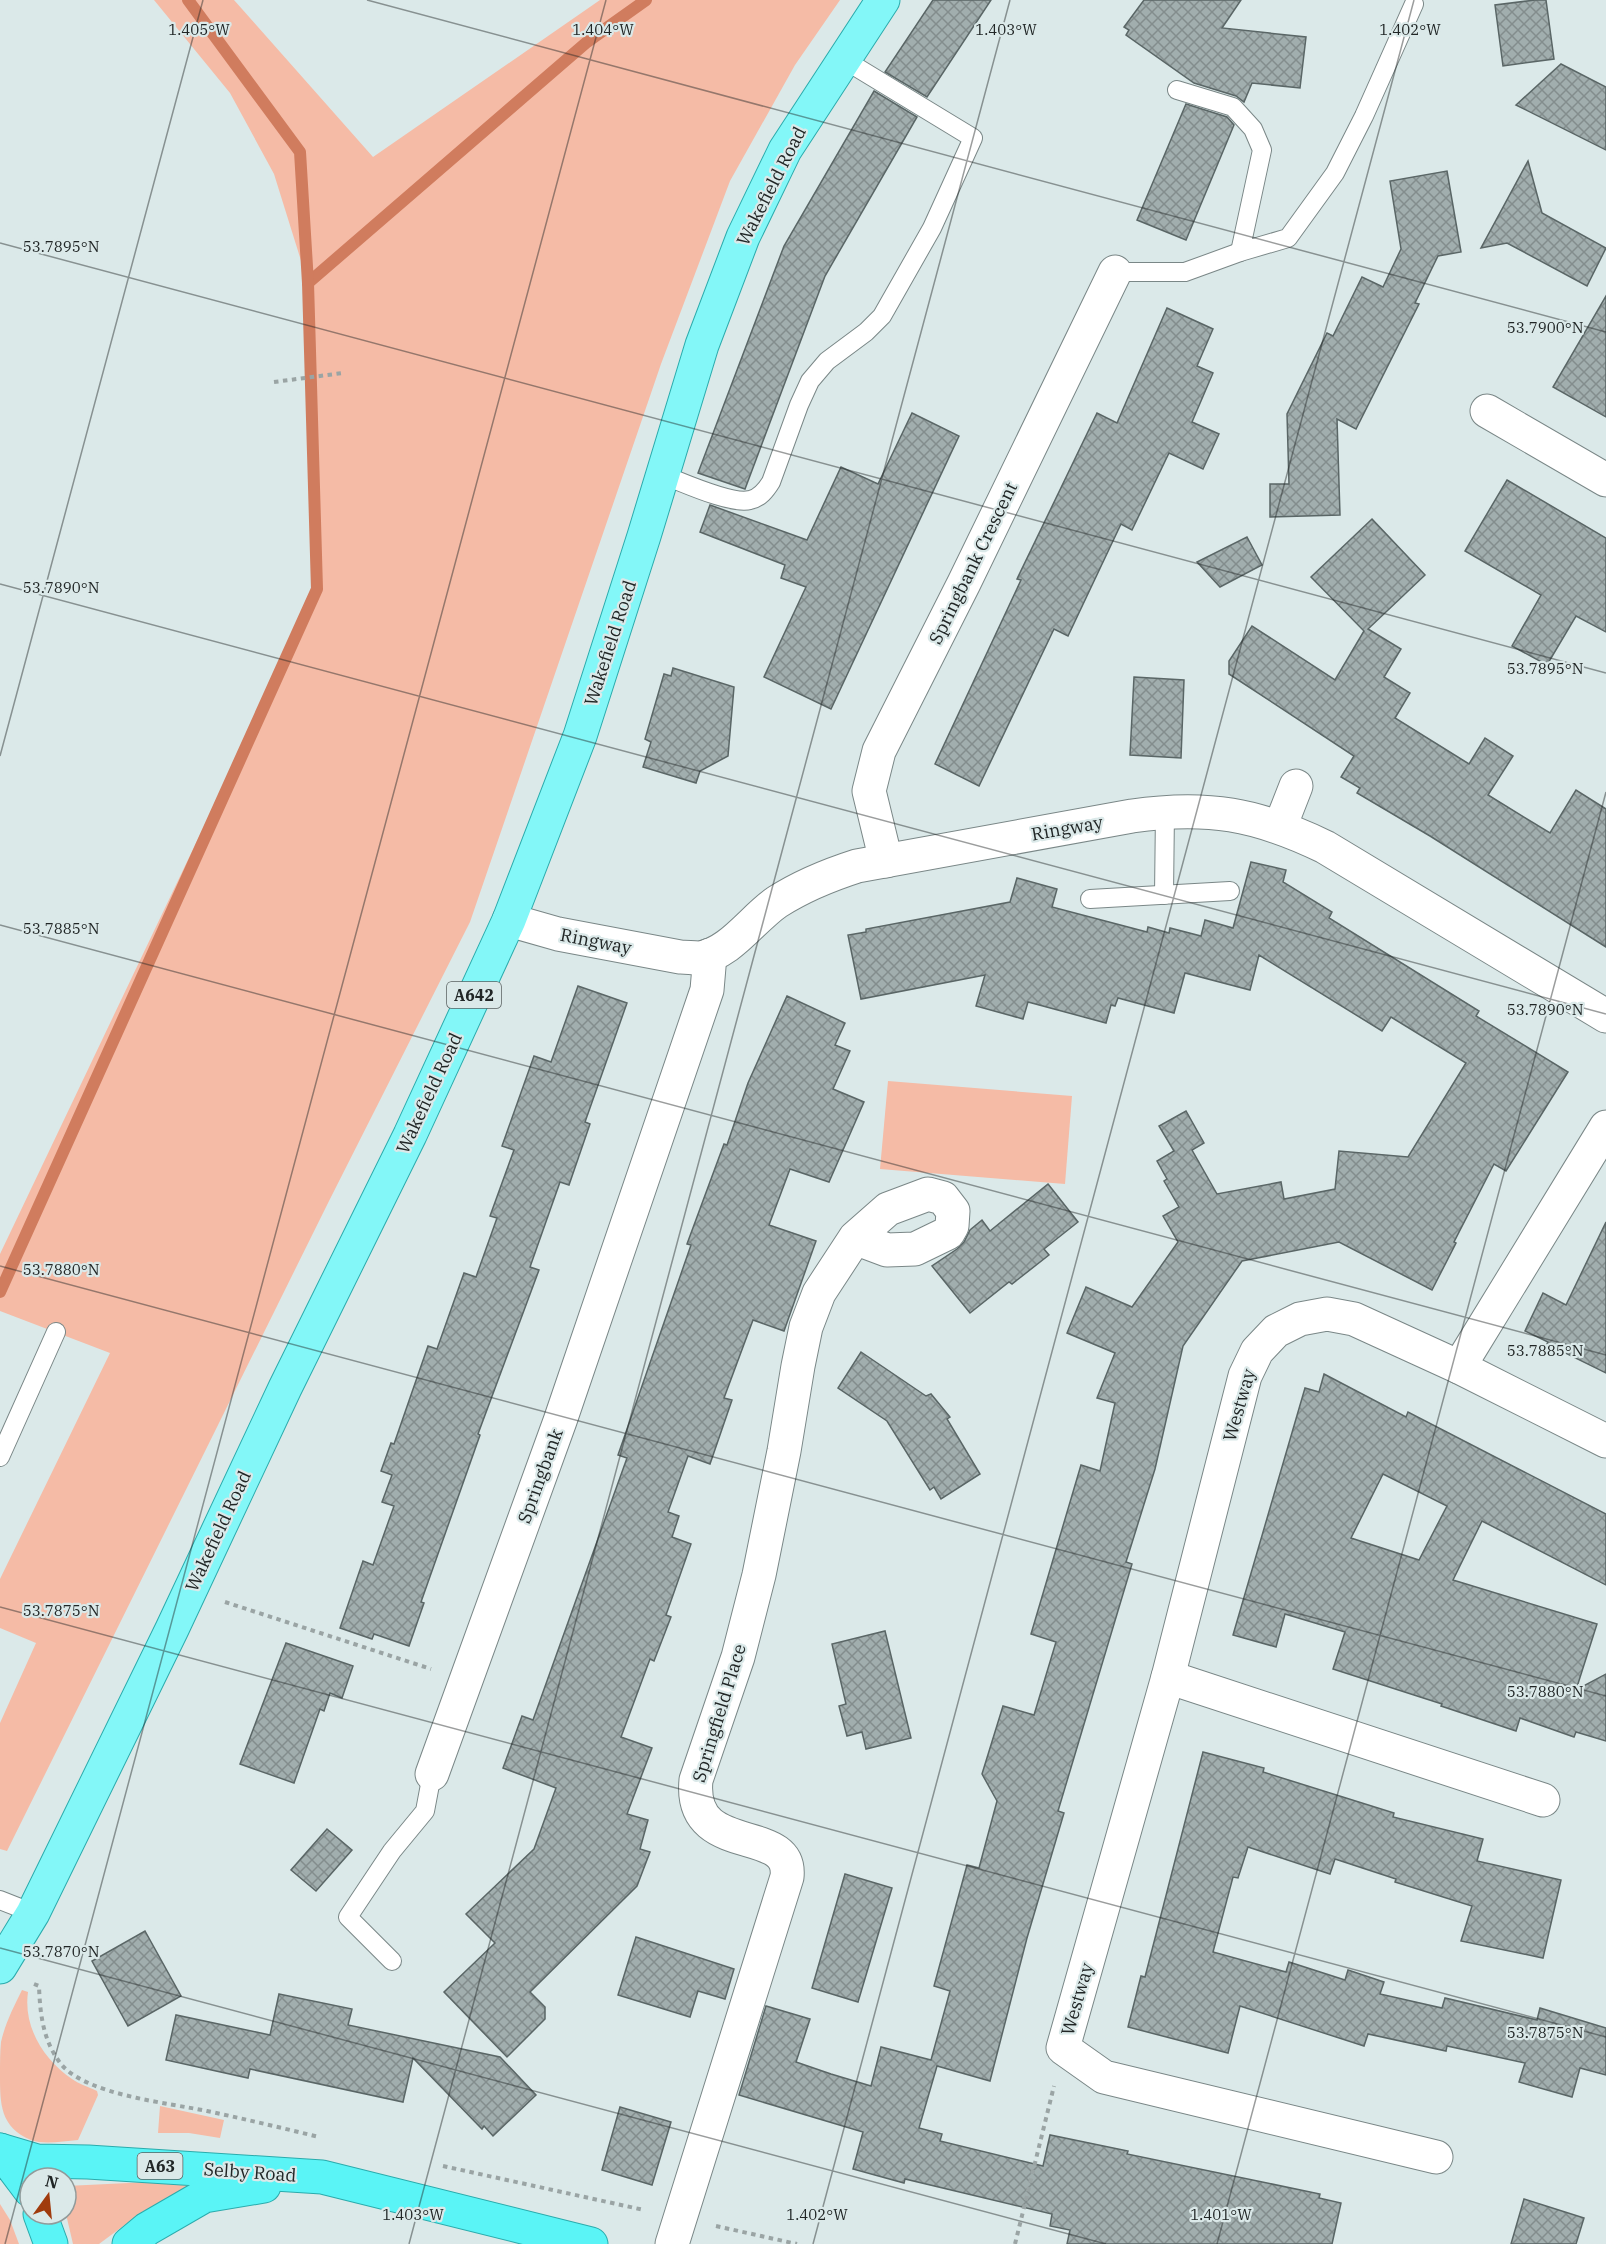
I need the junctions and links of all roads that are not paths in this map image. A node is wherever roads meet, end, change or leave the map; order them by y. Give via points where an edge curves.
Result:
1 (883, 0) edge
2 (1414, 4) dead end
3 (843, 59) junction
4 (1177, 90) dead end
5 (1240, 252) junction
6 (1115, 272) joint
7 (1487, 411) dead end
8 (663, 475) junction
9 (1606, 480) edge
10 (1296, 786) dead end
11 (1165, 811) junction
12 (1280, 827) junction
13 (886, 861) junction
14 (1230, 891) dead end
15 (1164, 895) junction
16 (1090, 899) dead end
17 (508, 920) junction
18 (710, 955) junction
19 (1606, 1016) edge
20 (1606, 1127) edge
21 (855, 1238) dead end
22 (56, 1332) dead end
23 (1459, 1367) junction
24 (1606, 1441) edge
25 (0, 1457) edge
26 (1168, 1677) junction
27 (432, 1774) joint
28 (1543, 1800) dead end
29 (0, 1900) edge
30 (33, 1913) junction
31 (392, 1961) dead end
32 (0, 1967) edge
33 (0, 2150) edge
34 (1436, 2157) dead end
35 (18, 2174) edge
36 (322, 2177) junction
37 (44, 2226) edge
38 (676, 2231) edge
39 (51, 2244) edge
40 (129, 2244) edge
41 (591, 2244) edge

1 - 3 main road, Wakefield Road / A642
2 - 5 lane via 1335,173 1288,238
3 - 8 main road, Wakefield Road / A642 via 785,150 743,237 702,345
3 - 8 lane via 974,138 932,228 882,316 827,361 810,381 766,490 750,500 732,500
4 - 5 lane via 1233,107 1252,129 1262,150
5 - 6 lane via 1185,272
6 - 13 street, Springbank Crescent via 879,751 869,790
7 - 9 street
8 - 17 main road, Wakefield Road / A642 via 580,736
10 - 12 street
11 - 12 street, Ringway via 1232,814
11 - 13 street, Ringway
11 - 15 lane
12 - 19 street, Ringway via 1325,847
13 - 18 street, Ringway via 857,866 802,888 776,903
14 - 15 lane
15 - 16 lane
17 - 18 street, Ringway via 558,934 680,957
17 - 30 main road, Wakefield Road / A642 via 410,1135
18 - 27 street, Springbank via 707,990 560,1421
20 - 23 street
21 - 38 street, Springfield Place via 819,1293 806,1327 759,1575 738,1657 696,1780 697,1805 711,1825 778,1851 788,1870
22 - 25 lane
23 - 24 street, Westway
23 - 26 street, Westway via 1354,1319 1327,1314 1300,1318 1276,1331 1257,1351 1245,1376
26 - 28 street
26 - 34 street, Westway via 1064,2048 1104,2077
27 - 31 lane, Springbank via 425,1810 348,1917
29 - 30 lane
30 - 32 main road, Wakefield Road / A642
33 - 35 highway
33 - 36 highway, Selby Road / A63 via 37,2161
36 - 40 highway, Selby Road / A63 via 204,2196
36 - 41 highway, Selby Road / A63
37 - 39 highway

